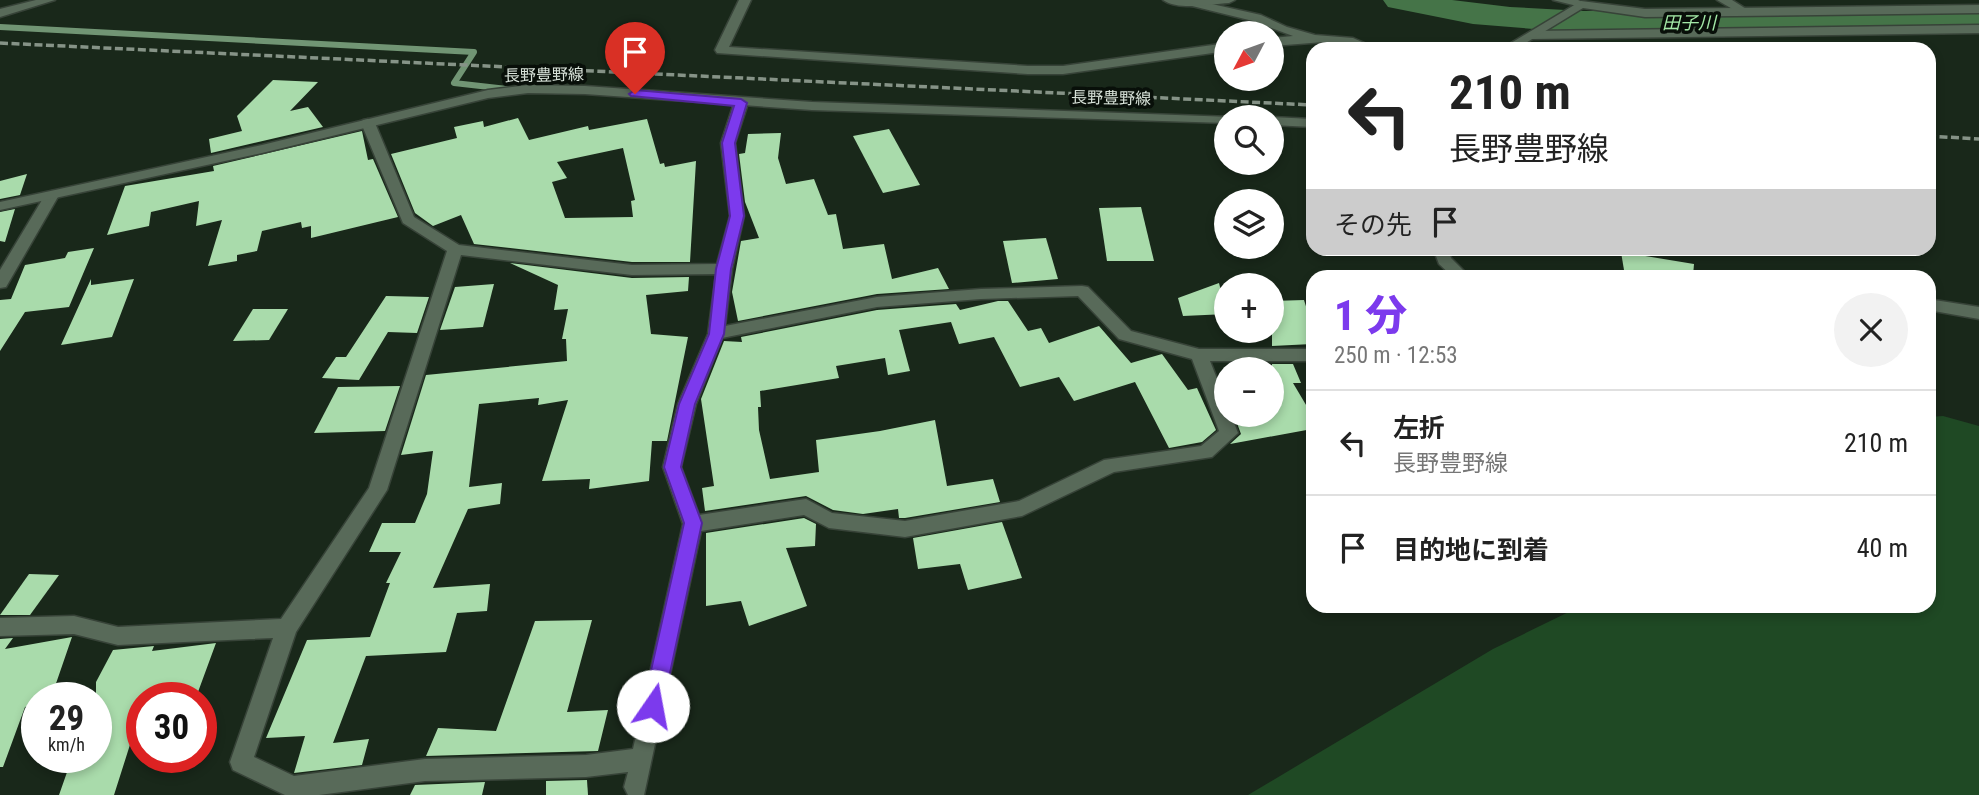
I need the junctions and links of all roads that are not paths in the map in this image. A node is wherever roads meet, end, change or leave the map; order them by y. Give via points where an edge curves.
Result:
1 (49, 0) edge
2 (744, 0) edge
3 (1169, 0) edge
4 (1229, 0) edge
5 (1559, 0) edge
6 (1723, 0) edge
7 (1188, 2) junction
8 (1581, 4) junction
9 (1979, 9) edge
10 (1745, 12) junction
11 (0, 13) edge
12 (1979, 29) edge
13 (1535, 32) junction
14 (1317, 39) junction
15 (1284, 41) edge
16 (1359, 42) edge
17 (1519, 42) edge
18 (1214, 49) edge
19 (741, 103) junction
20 (1214, 119) edge
21 (1284, 122) edge
22 (368, 123) junction
23 (1306, 123) edge
24 (52, 195) junction
25 (0, 206) edge
26 (455, 249) junction
27 (1443, 256) edge
28 (723, 269) junction
29 (1455, 270) edge
30 (0, 283) edge
31 (1936, 305) edge
32 (1979, 313) edge
33 (716, 334) junction
34 (1199, 355) junction
35 (1306, 355) edge
36 (693, 523) junction
37 (0, 627) edge
38 (287, 628) junction
39 (641, 758) junction
40 (636, 787) dead end

1 - 11 street
2 - 18 street via 721,50 1063,70
3 - 7 street
4 - 7 street
5 - 8 street
6 - 10 street
7 - 14 street via 1257,18
8 - 10 street via 1645,13
8 - 13 street
9 - 10 street
12 - 13 street
13 - 17 street
14 - 15 street
14 - 16 street
19 - 20 street, 長野豊野線
19 - 22 street, 長野豊野線 via 528,89
19 - 28 street via 728,143 737,216
21 - 23 street
22 - 24 street, 長野豊野線
22 - 26 street via 408,220
24 - 25 street, 長野豊野線
24 - 30 street
26 - 28 street via 632,270
26 - 38 street via 378,490
27 - 29 street
28 - 33 street
31 - 32 street
33 - 34 street via 877,302 1082,291 1125,335
33 - 36 street via 687,404 673,467
34 - 35 street
34 - 36 street via 1229,433 1206,452 1111,465 1022,508 905,529 829,520 806,507
36 - 39 street
37 - 38 street via 74,625 118,636
38 - 39 street via 240,762 293,787 425,770 586,766
39 - 40 street

